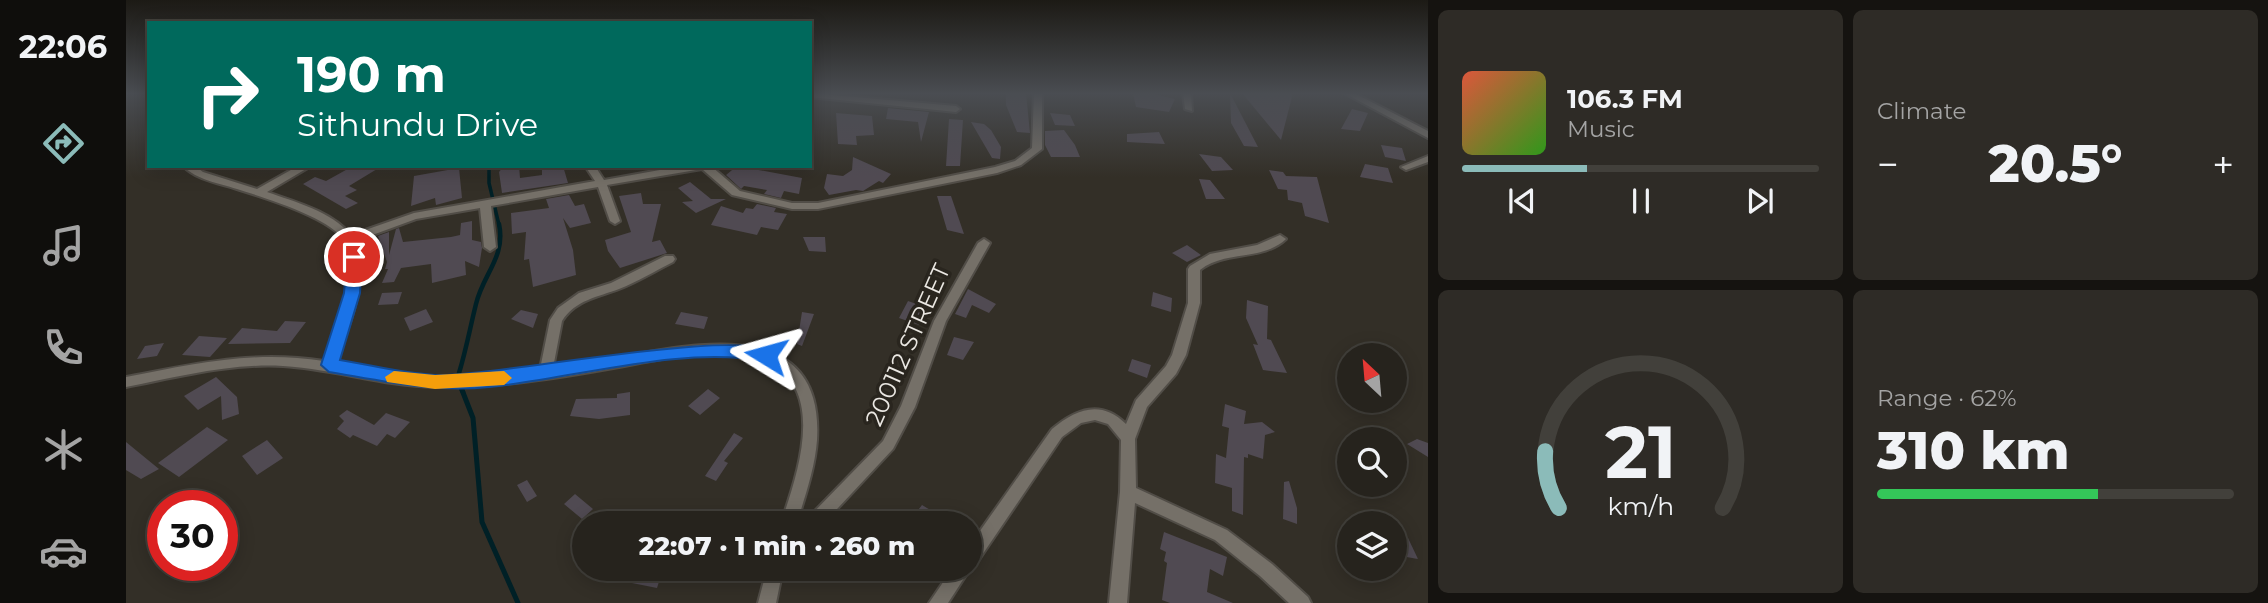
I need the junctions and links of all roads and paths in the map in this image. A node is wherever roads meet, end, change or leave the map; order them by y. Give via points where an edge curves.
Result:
1 (1037, 121) edge
2 (1402, 121) edge
3 (1428, 135) edge
4 (1428, 159) edge
5 (1406, 167) dead end
6 (191, 168) edge
7 (302, 168) edge
8 (591, 168) edge
9 (693, 168) edge
10 (706, 168) edge
11 (602, 186) junction
12 (257, 193) junction
13 (485, 204) junction
14 (615, 221) dead end
15 (350, 239) junction
16 (1280, 239) dead end
17 (984, 243) dead end
18 (489, 247) dead end
19 (669, 259) dead end
20 (329, 365) junction
21 (546, 371) junction
22 (126, 382) edge
23 (1128, 439) junction
24 (1128, 492) junction
25 (792, 511) edge
26 (825, 511) edge
27 (982, 541) edge
28 (772, 581) edge
29 (953, 581) edge
30 (767, 603) edge
31 (937, 603) edge
32 (1118, 603) edge
33 (1301, 603) edge

1 - 10 street via 1037,149 1018,163 818,205 792,206 737,193
2 - 3 street
4 - 5 street
6 - 12 street
7 - 12 street
8 - 11 street
9 - 11 street
11 - 13 street
11 - 14 street
12 - 15 street via 319,216
13 - 15 street via 414,216
13 - 18 street
15 - 20 street via 352,293
16 - 23 street via 1266,248 1201,261 1194,269 1194,303 1179,355 1141,404
17 - 26 street, 200112 STREET via 940,320 908,407 888,445
19 - 21 street via 583,296 562,311
20 - 21 street via 435,382
20 - 22 street via 234,363
21 - 25 street via 691,351 766,355 788,369 809,412 809,443
23 - 24 street
23 - 27 street via 1105,416 1082,415 1070,420
24 - 32 street
24 - 33 street via 1221,535
28 - 30 street
29 - 31 street

